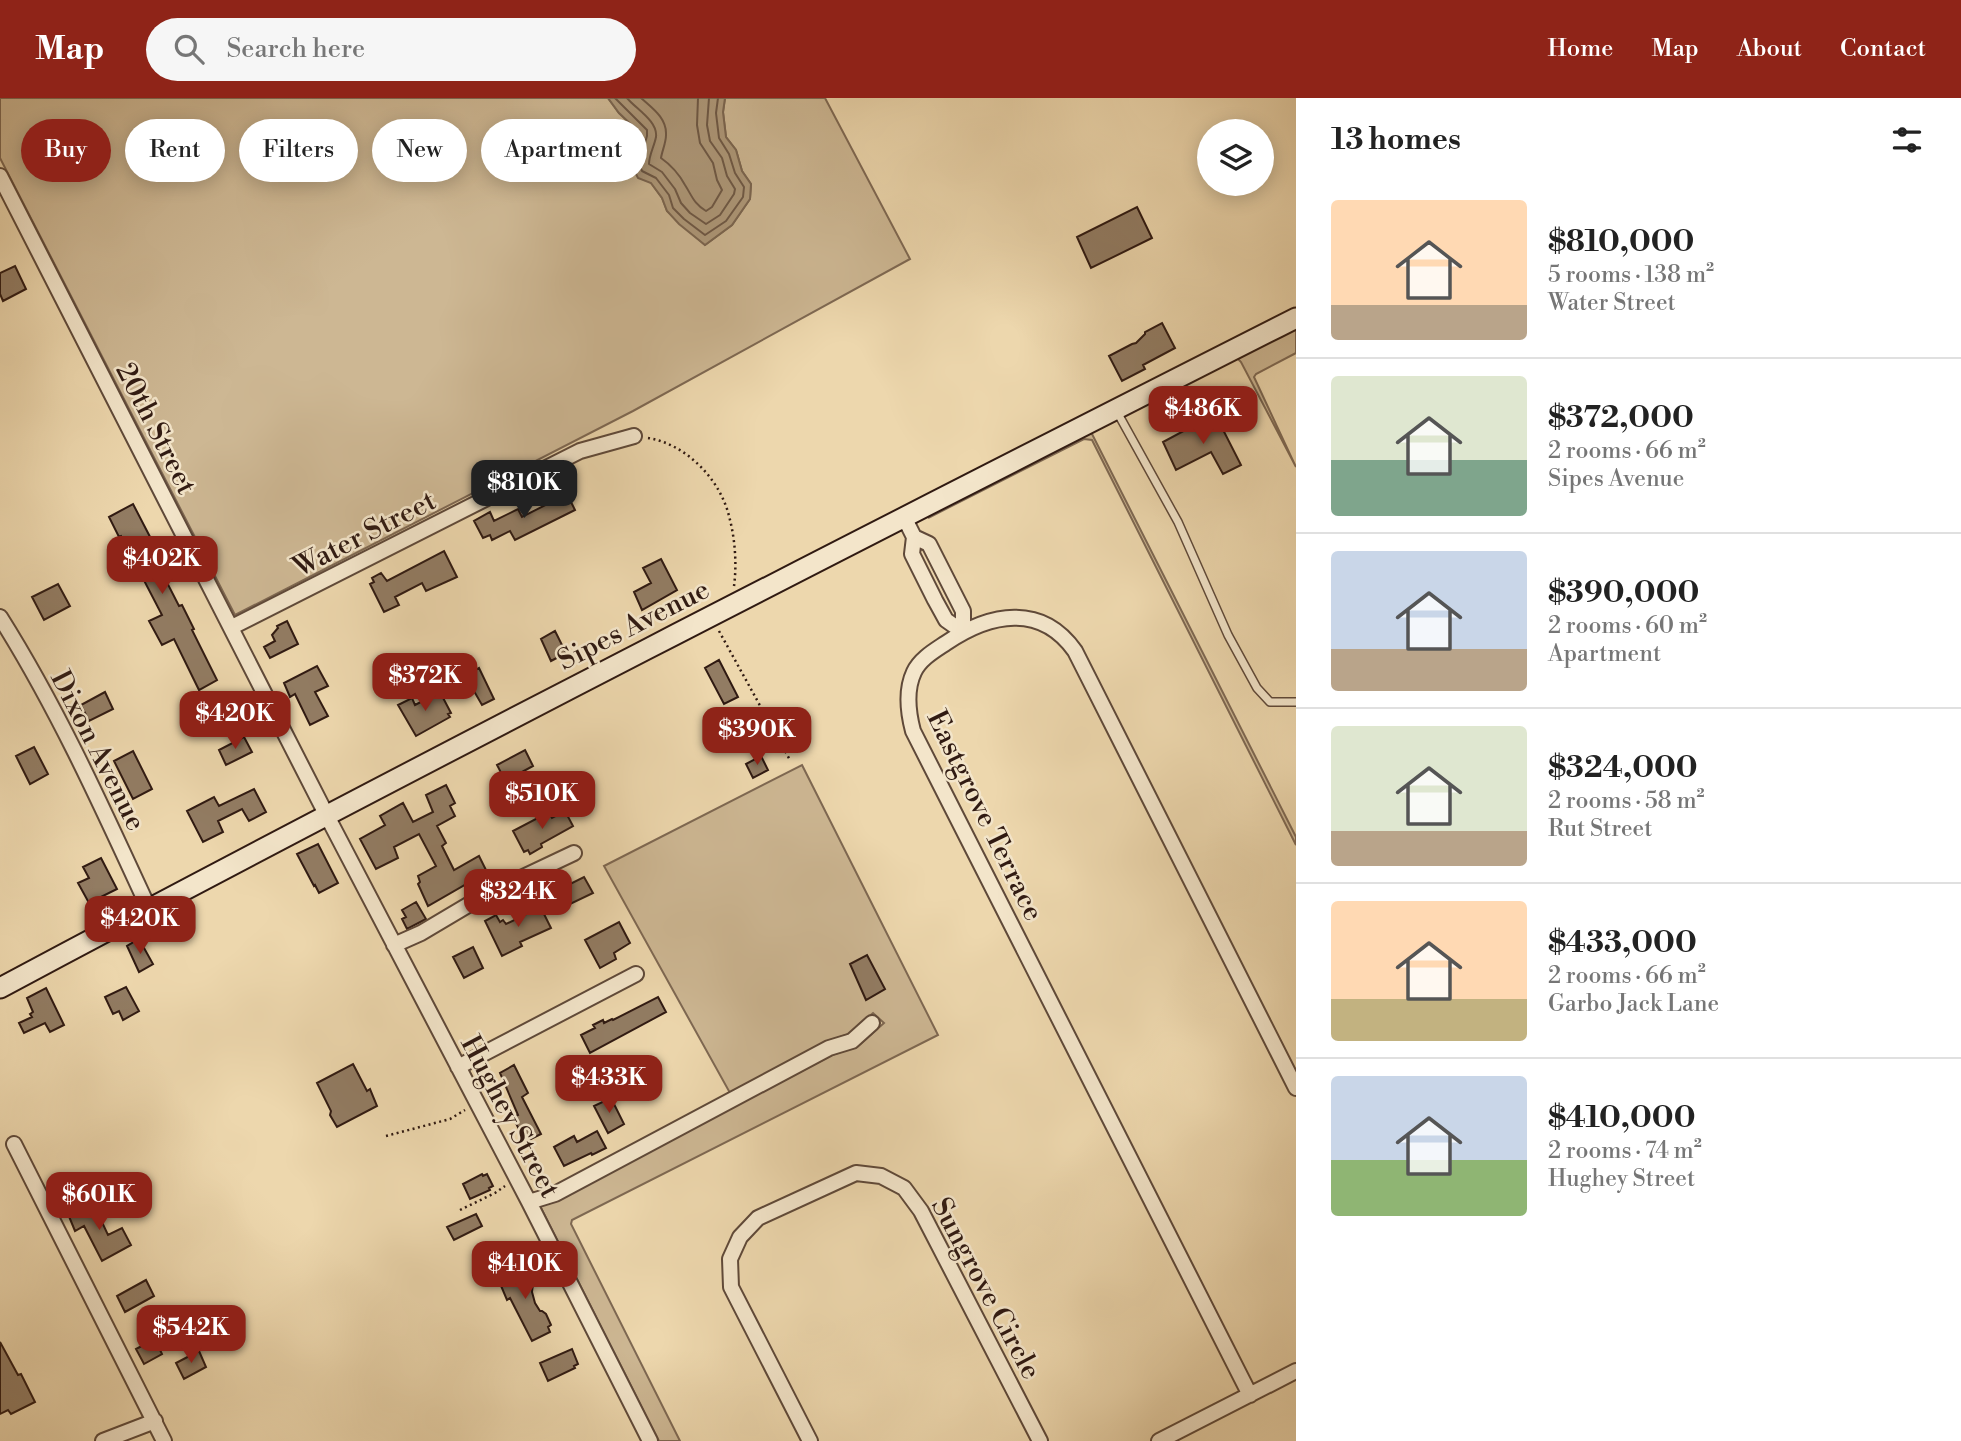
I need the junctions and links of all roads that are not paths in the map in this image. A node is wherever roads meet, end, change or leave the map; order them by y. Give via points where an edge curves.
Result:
1 (0, 176) edge
2 (1296, 318) edge
3 (1115, 410) junction
4 (634, 436) road end
5 (904, 517) junction
6 (914, 537) junction
7 (943, 571) junction
8 (925, 580) junction
9 (0, 617) edge
10 (232, 627) junction
11 (963, 632) junction
12 (1296, 702) edge
13 (326, 814) junction
14 (574, 853) dead end
15 (149, 908) junction
16 (394, 945) junction
17 (636, 974) dead end
18 (0, 988) edge
19 (872, 1023) dead end
20 (458, 1067) junction
21 (1296, 1088) edge
22 (14, 1144) dead end
23 (528, 1202) junction
24 (1296, 1371) edge
25 (1250, 1395) junction
26 (155, 1422) junction
27 (103, 1441) edge
28 (164, 1441) edge
29 (650, 1441) edge
30 (810, 1441) edge
31 (1040, 1441) edge
32 (1159, 1441) edge

1 - 10 street, 20th Street
2 - 3 street, Sipes Avenue
3 - 5 street, Sipes Avenue
3 - 12 lane via 1178,522 1256,688 1270,702
4 - 10 street, Water Street via 580,451
5 - 6 street
5 - 13 street, Sipes Avenue
6 - 7 street via 929,544
6 - 8 street via 912,554
7 - 8 street
7 - 11 street via 963,611
8 - 11 street via 946,620
9 - 15 street, Dixon Avenue via 99,799
10 - 13 street, 20th Street
11 - 21 street, Eastgrove Terrace via 995,620 1026,617 1064,636 1075,651
11 - 25 street, Eastgrove Terrace via 914,671 908,711 913,731
13 - 15 street, Sipes Avenue
13 - 16 street, Hughey Street
14 - 16 street
15 - 18 street, Sipes Avenue
16 - 20 street, Hughey Street
17 - 20 street
19 - 23 street via 852,1041 829,1048 555,1194
20 - 23 street, Hughey Street
22 - 26 street
23 - 29 street, Hughey Street
24 - 25 street
25 - 32 street
26 - 27 street
26 - 28 street
30 - 31 street, Sungrove Circle via 731,1287 730,1259 740,1237 758,1219 856,1172 881,1176 904,1188 921,1211

